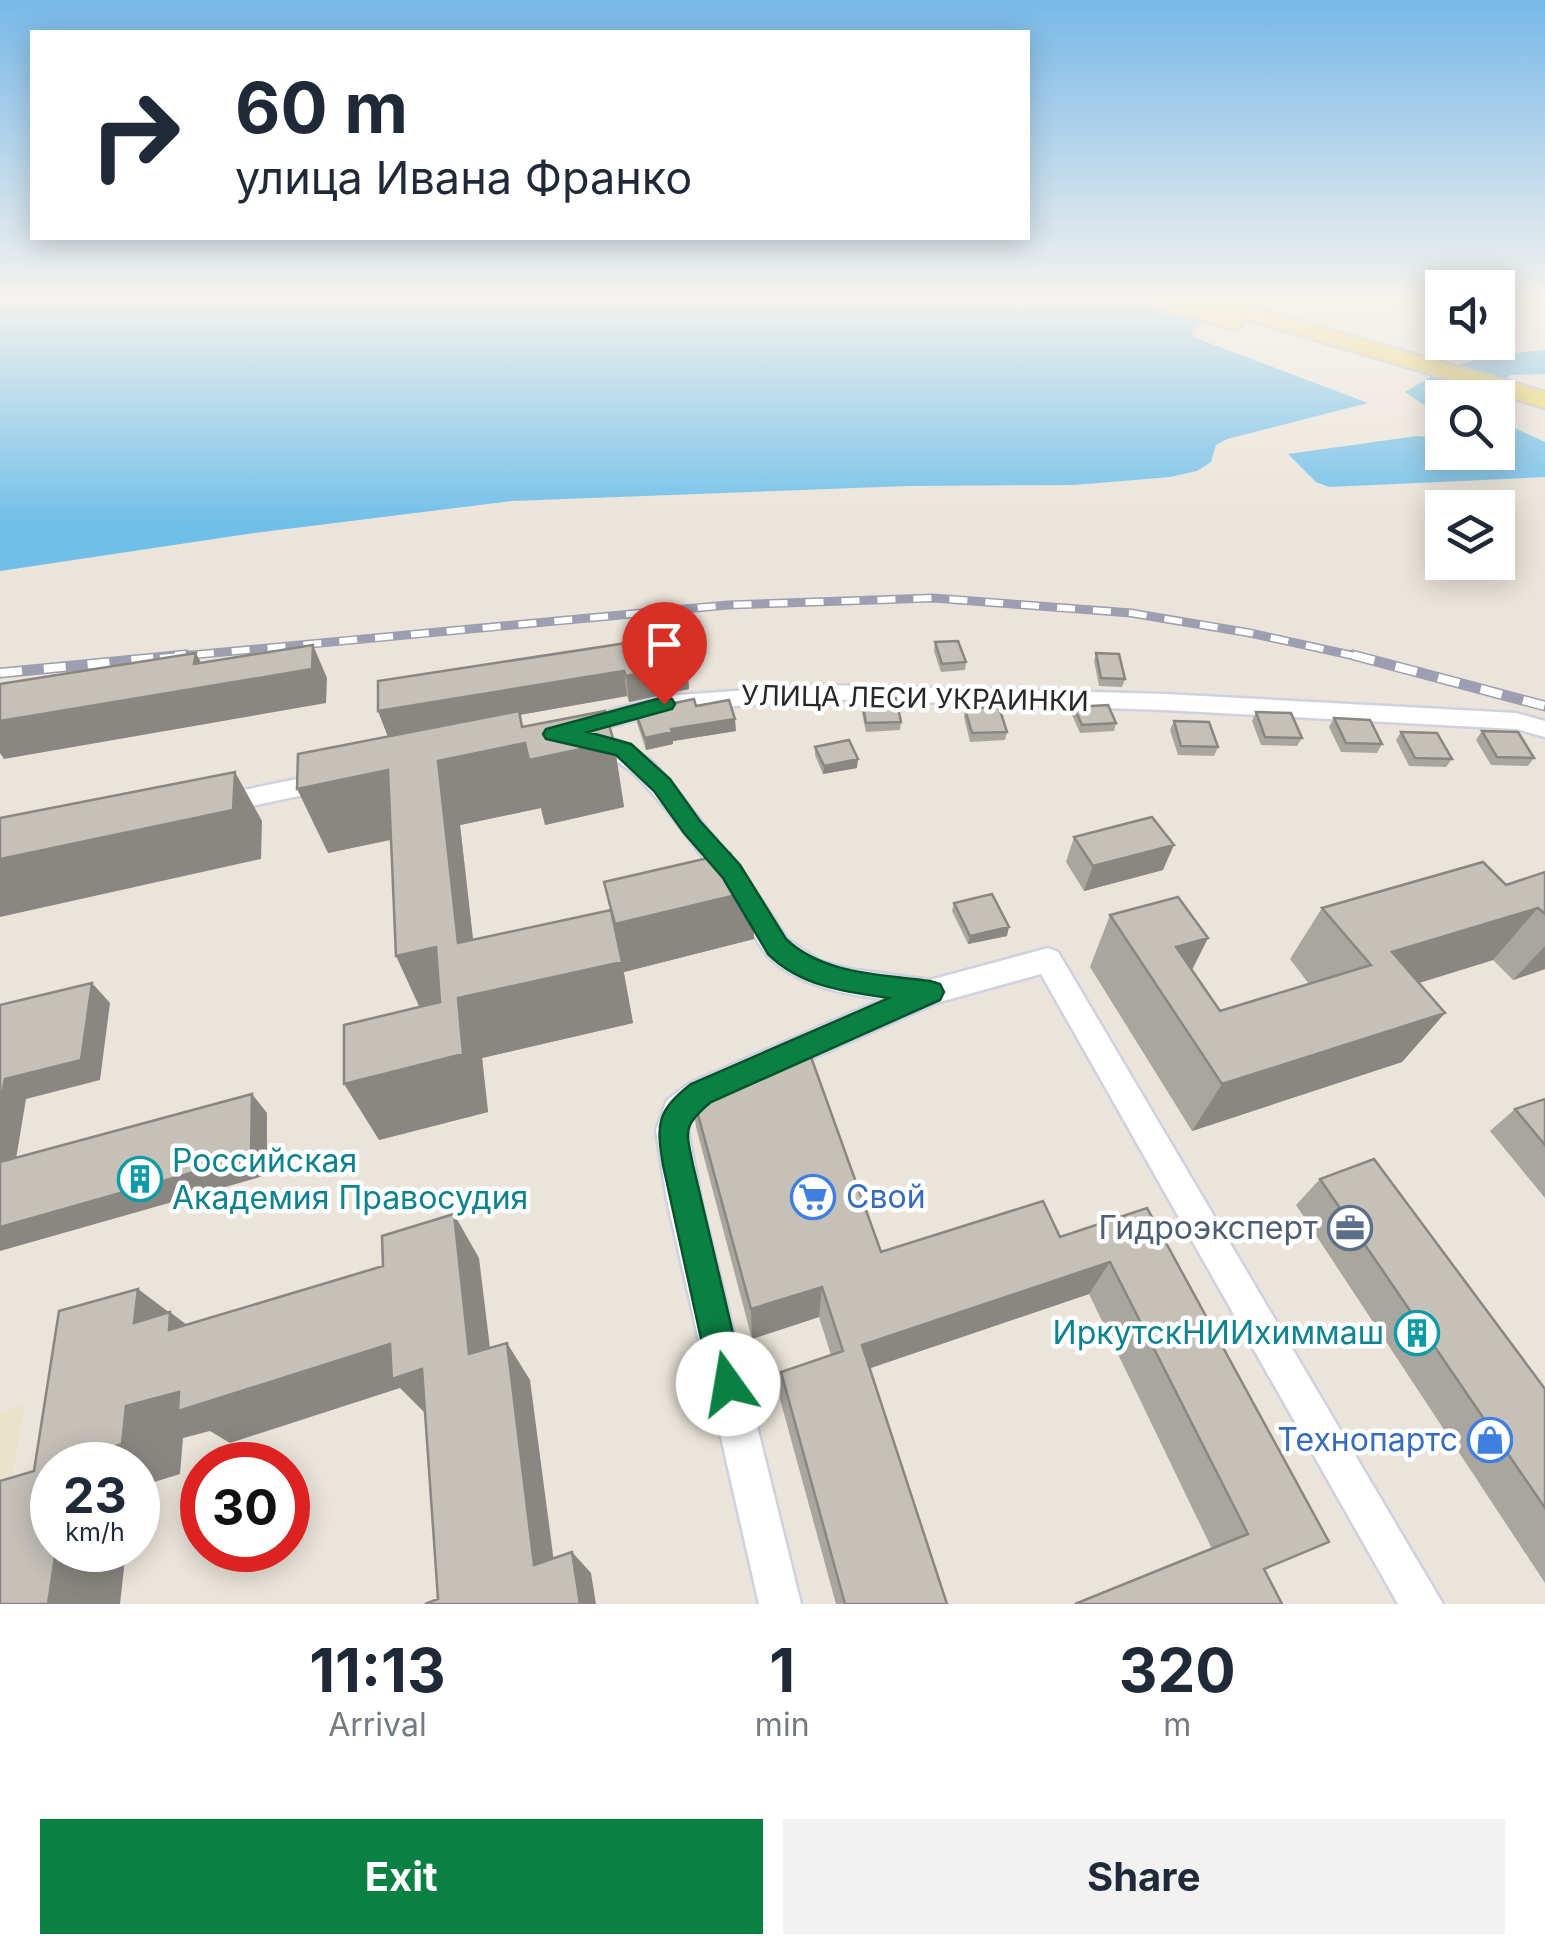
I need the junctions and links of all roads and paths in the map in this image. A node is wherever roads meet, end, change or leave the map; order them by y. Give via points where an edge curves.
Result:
1 (1466, 377) edge
2 (1545, 400) edge
3 (1515, 407) edge
4 (1545, 416) edge
5 (1545, 730) edge
6 (352, 777) edge
7 (204, 807) edge
8 (930, 992) junction
9 (780, 1604) edge
10 (1422, 1604) edge

1 - 2 main road
3 - 4 main road
5 - 8 street, УЛИЦА ЛЕСИ УКРАИНКИ via 1516,721 819,692 664,704 554,734 624,750 662,785 787,956 808,970
6 - 7 street
8 - 9 street via 701,1093 678,1111 672,1130
8 - 10 street via 1048,960

